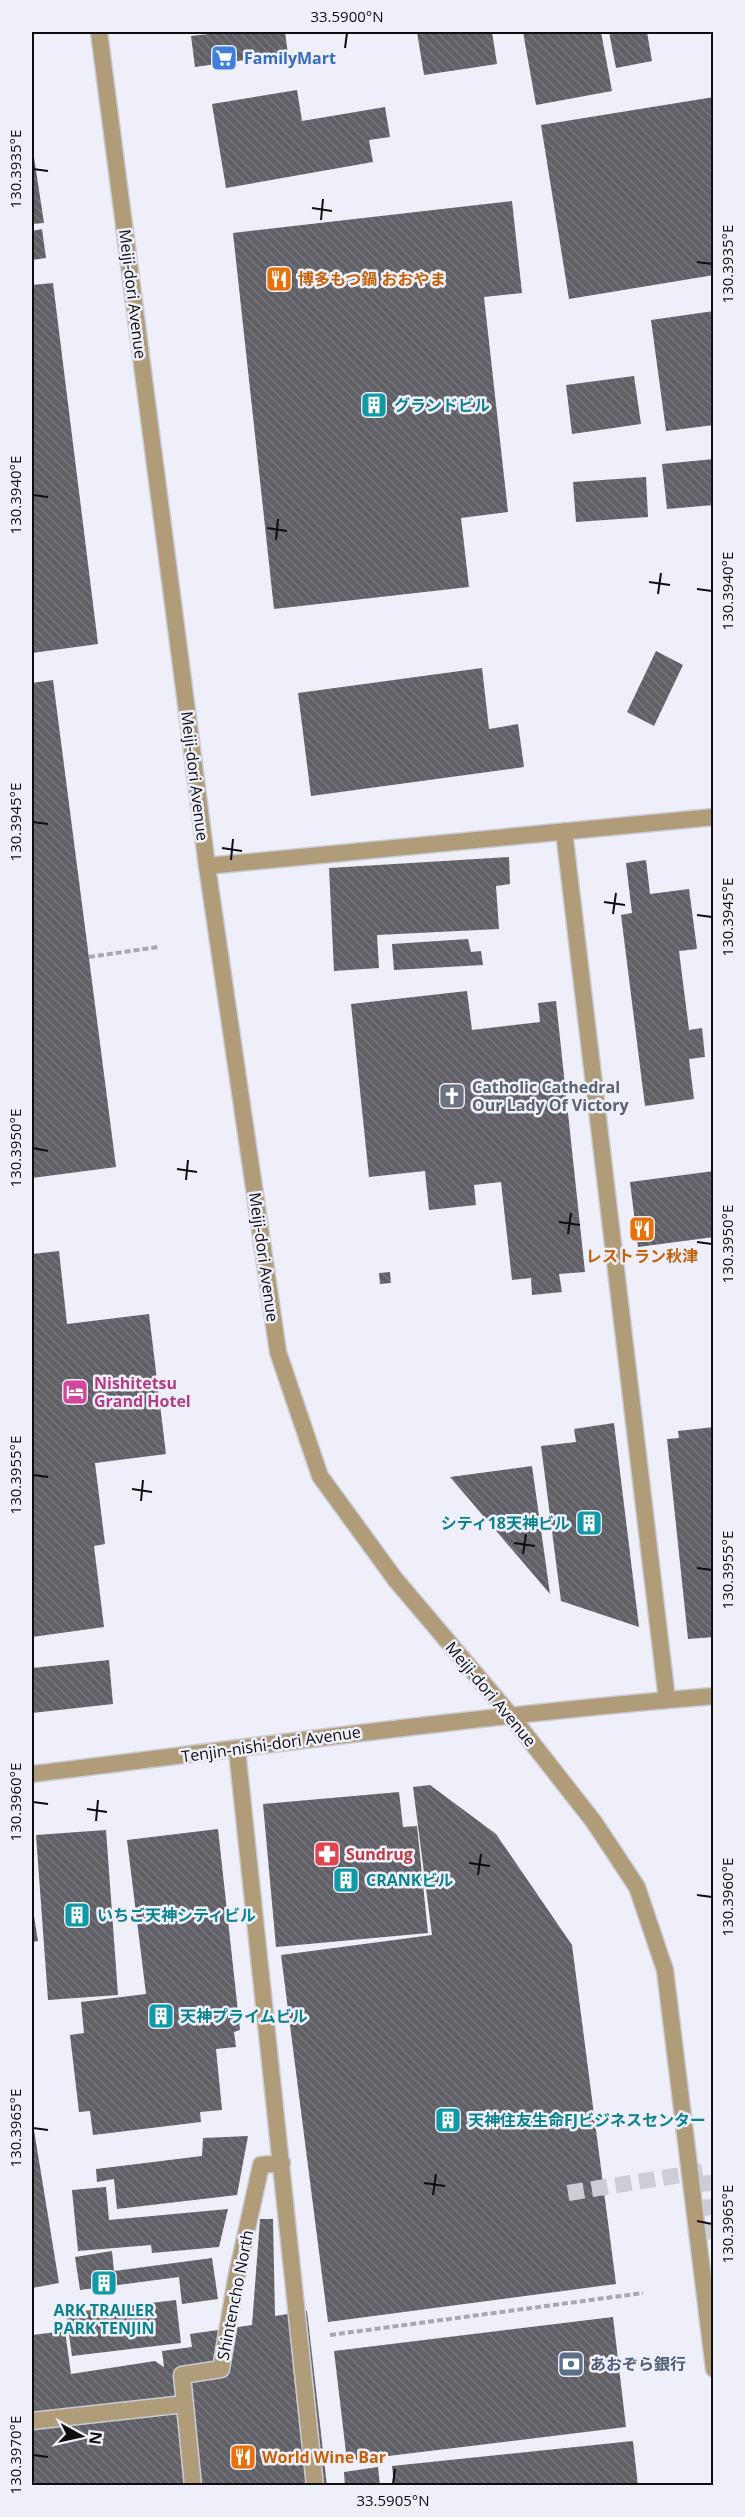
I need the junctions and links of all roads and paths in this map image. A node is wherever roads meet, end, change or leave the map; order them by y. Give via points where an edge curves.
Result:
1 (99, 32) edge
2 (714, 817) edge
3 (564, 831) junction
4 (207, 866) junction
5 (158, 947) dead end
6 (89, 957) dead end
7 (714, 1696) edge
8 (667, 1700) junction
9 (511, 1716) junction
10 (237, 1750) junction
11 (32, 1774) edge
12 (282, 2163) junction
13 (642, 2294) dead end
14 (300, 2339) junction
15 (714, 2369) edge
16 (185, 2404) junction
17 (32, 2421) edge
18 (193, 2486) edge
19 (315, 2486) edge

1 - 4 street, Meiji-dori Avenue
2 - 3 street
3 - 4 street
3 - 8 street
4 - 9 street, Meiji-dori Avenue via 278,1352 320,1476 395,1579
5 - 6 path
7 - 8 street, Tenjin-nishi-dori Avenue
8 - 9 street, Tenjin-nishi-dori Avenue
9 - 10 street, Tenjin-nishi-dori Avenue
9 - 15 street, Meiji-dori Avenue via 594,1822 637,1887 664,1970
10 - 11 street, Tenjin-nishi-dori Avenue
10 - 12 street
12 - 14 street
12 - 16 street, Shintencho North via 261,2165 221,2369 182,2375
13 - 14 path
14 - 19 street
16 - 17 street
16 - 18 street, Shintencho North

